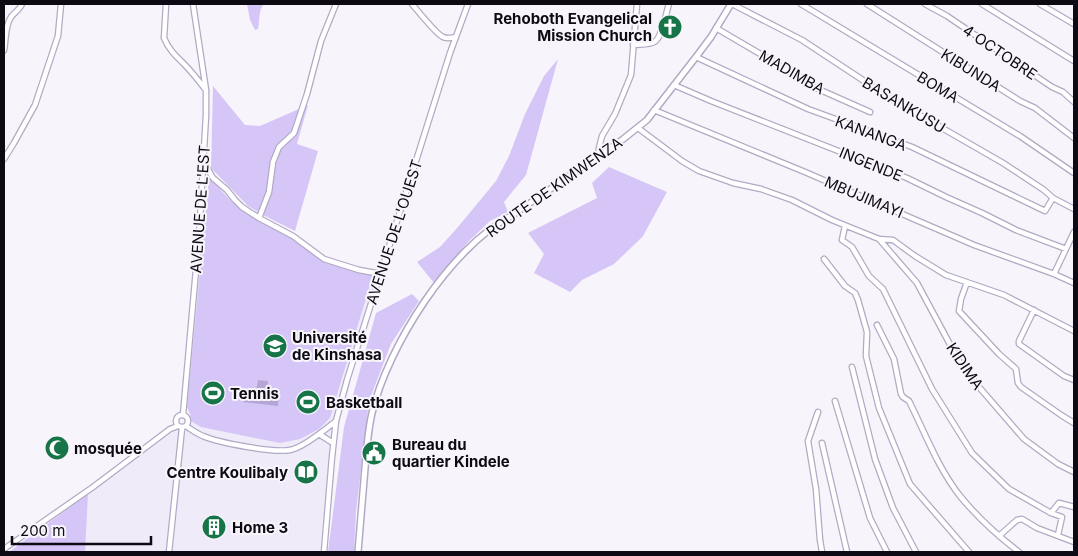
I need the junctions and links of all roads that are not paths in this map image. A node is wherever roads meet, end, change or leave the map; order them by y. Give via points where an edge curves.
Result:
1 (22, 4) edge
2 (61, 4) edge
3 (166, 4) edge
4 (193, 4) edge
5 (336, 4) edge
6 (412, 4) edge
7 (468, 4) edge
8 (637, 4) edge
9 (668, 4) edge
10 (732, 4) edge
11 (801, 4) edge
12 (867, 4) edge
13 (925, 4) edge
14 (982, 4) edge
15 (1040, 4) edge
16 (1074, 24) edge
17 (716, 28) junction
18 (456, 37) junction
19 (634, 44) junction
20 (4, 50) edge
21 (696, 57) junction
22 (1074, 61) edge
23 (674, 85) junction
24 (206, 90) junction
25 (1074, 102) edge
26 (654, 110) junction
27 (870, 112) dead end
28 (638, 128) junction
29 (1074, 138) edge
30 (598, 157) junction
31 (4, 159) edge
32 (204, 163) junction
33 (1074, 172) edge
34 (1053, 198) junction
35 (1074, 209) edge
36 (259, 218) junction
37 (845, 226) junction
38 (1074, 232) edge
39 (879, 239) junction
40 (1066, 249) junction
41 (824, 259) dead end
42 (381, 274) junction
43 (1054, 274) junction
44 (967, 282) junction
45 (1074, 283) edge
46 (1034, 310) junction
47 (877, 325) dead end
48 (1074, 331) edge
49 (852, 367) dead end
50 (1074, 380) edge
51 (835, 401) dead end
52 (818, 412) dead end
53 (182, 415) junction
54 (336, 421) junction
55 (1074, 423) edge
56 (182, 427) junction
57 (319, 434) junction
58 (333, 443) junction
59 (822, 443) dead end
60 (1074, 472) edge
61 (1074, 507) edge
62 (1051, 513) junction
63 (1058, 535) junction
64 (999, 536) junction
65 (1074, 542) edge
66 (4, 549) edge
67 (169, 552) edge
68 (324, 552) edge
69 (358, 552) edge
70 (822, 552) edge
71 (847, 552) edge
72 (886, 552) edge
73 (916, 552) edge
74 (969, 552) edge
75 (1020, 552) edge

1 - 20 street via 8,24
2 - 31 street via 58,36 35,105
3 - 24 street via 164,38 172,52
4 - 24 street, AVENUE DE L'EST
5 - 36 street via 294,132 279,148 273,162 269,192
6 - 18 street via 442,37
7 - 18 street, AVENUE DE L'OUEST
8 - 19 street
9 - 19 street via 658,40
10 - 17 street, ROUTE DE KIMWENZA
10 - 34 street, BASANKUSU via 802,40 890,98 1003,163
11 - 33 street, BOMA
12 - 29 street, KIBUNDA via 1035,108
13 - 25 street, 4 OCTOBRE
14 - 22 street
15 - 16 street
17 - 21 street, ROUTE DE KIMWENZA
17 - 27 street, MADIMBA via 816,88
18 - 42 street, AVENUE DE L'OUEST
19 - 30 street via 631,75 602,136
21 - 23 street, ROUTE DE KIMWENZA
21 - 34 street, KANANGA via 796,104 912,148 1045,211
23 - 26 street, ROUTE DE KIMWENZA
23 - 40 street, INGENDE via 907,178 1016,230
24 - 32 street, AVENUE DE L'EST
26 - 28 street, ROUTE DE KIMWENZA
26 - 43 street, MBUJIMAYI via 974,245
28 - 30 street, ROUTE DE KIMWENZA
28 - 37 street via 699,171 792,200
30 - 69 street, ROUTE DE KIMWENZA via 503,220 472,246 438,284 402,338 372,412
32 - 36 street via 212,178 242,207
32 - 53 street, AVENUE DE L'EST
34 - 35 street, BASANKUSU
36 - 42 street via 293,236 326,260
37 - 39 street
37 - 62 street via 842,242 852,247 869,276 883,289 932,389 972,453 1009,489
38 - 40 street
39 - 44 street via 893,240 937,271
39 - 60 street, KIDIMA via 917,283 960,363 979,387 1024,439
40 - 43 street
41 - 74 street via 858,300 866,332 866,356 879,408 910,484
42 - 54 street, AVENUE DE L'OUEST
43 - 45 street, MBUJIMAYI
44 - 46 street
44 - 55 street via 959,311 1016,370 1021,387
46 - 48 street
46 - 50 street via 1019,344
47 - 64 street via 893,357 901,394 909,401 932,450 960,496
49 - 73 street via 876,459 893,508
51 - 72 street via 870,518
52 - 70 street via 808,441
53 - 56 street, AVENUE DE L'EST via 188,423
53 - 56 street, AVENUE DE L'EST via 176,419 176,424
54 - 57 street
54 - 58 street, AVENUE DE L'OUEST
56 - 57 street via 204,437 272,450 293,449
56 - 66 street via 170,429
56 - 67 street
57 - 58 street
58 - 68 street, AVENUE DE L'OUEST
59 - 71 street
61 - 62 street via 1059,503
62 - 63 street via 1062,518
63 - 64 street via 1037,528 1022,518
63 - 65 street
64 - 75 street

